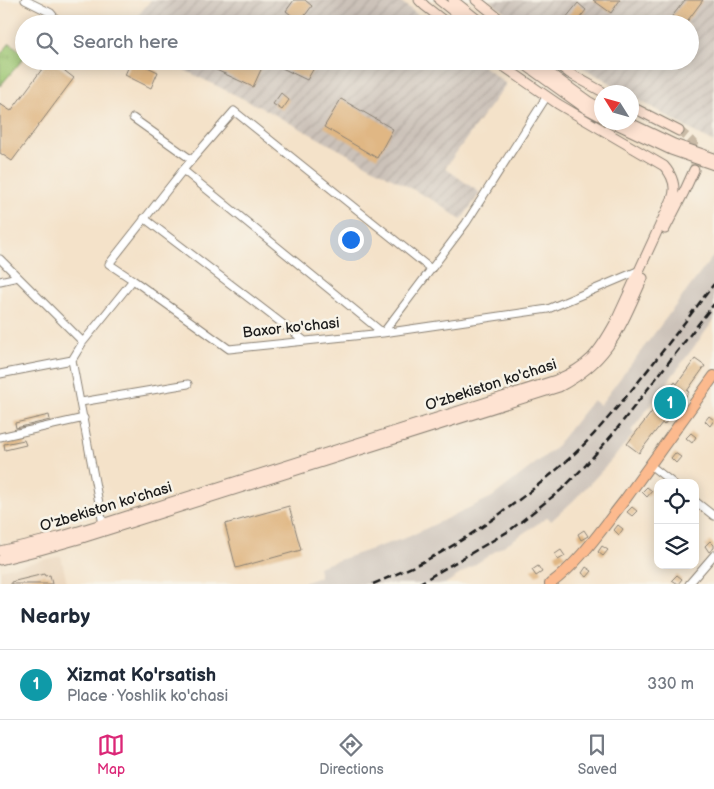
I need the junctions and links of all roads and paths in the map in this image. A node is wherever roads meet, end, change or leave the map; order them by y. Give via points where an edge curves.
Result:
1 (25, 0) edge
2 (419, 0) edge
3 (439, 0) edge
4 (453, 0) edge
5 (476, 0) edge
6 (53, 15) edge
7 (436, 15) edge
8 (458, 15) edge
9 (471, 15) edge
10 (495, 15) edge
11 (509, 70) edge
12 (534, 70) edge
13 (544, 70) edge
14 (565, 70) edge
15 (594, 87) edge
16 (546, 96) junction
17 (587, 105) junction
18 (594, 107) edge
19 (594, 111) edge
20 (639, 111) edge
21 (133, 118) dead end
22 (639, 127) edge
23 (629, 130) edge
24 (679, 131) tunnel mouth
25 (714, 158) edge
26 (192, 160) junction
27 (714, 165) edge
28 (183, 170) junction
29 (694, 170) tunnel mouth
30 (144, 218) junction
31 (0, 259) edge
32 (431, 269) junction
33 (640, 270) junction
34 (18, 277) junction
35 (133, 280) junction
36 (0, 281) edge
37 (383, 333) junction
38 (305, 341) junction
39 (83, 342) junction
40 (72, 360) junction
41 (0, 374) edge
42 (714, 376) edge
43 (188, 384) dead end
44 (81, 402) junction
45 (84, 418) junction
46 (0, 437) edge
47 (650, 465) junction
48 (668, 479) edge
49 (699, 504) edge
50 (714, 516) edge
51 (105, 523) junction
52 (0, 551) edge
53 (714, 555) edge
54 (0, 560) edge
55 (550, 584) edge
56 (689, 584) edge

1 - 6 street
2 - 7 main road
3 - 8 main road
4 - 9 main road
5 - 10 main road
11 - 16 main road, O'zbekiston ko'chasi
12 - 17 main road
13 - 17 main road
14 - 15 main road
16 - 32 street via 466,223
16 - 33 main road, O'zbekiston ko'chasi via 664,166 670,173 674,194
17 - 18 main road
17 - 19 main road
20 - 24 main road
21 - 26 street
22 - 25 main road
23 - 27 main road
26 - 28 street
26 - 32 street via 234,111
28 - 30 street
28 - 37 street
29 - 54 main road, O'zbekiston ko'chasi via 622,325 604,354 569,382 96,534
30 - 35 street, Baxor ko'chasi via 109,264
30 - 38 street
31 - 34 street
32 - 37 street
33 - 37 street, Baxor ko'chasi via 548,309
33 - 51 main road, O'zbekiston ko'chasi via 602,346 592,358 566,376
34 - 36 street
34 - 39 street
35 - 38 street, Baxor ko'chasi via 229,349
35 - 39 street
37 - 38 street, Baxor ko'chasi
39 - 40 street
40 - 41 street
40 - 44 street
42 - 47 main road
43 - 44 street
44 - 45 street
45 - 46 street
45 - 51 street
47 - 48 street
47 - 55 main road via 586,550
49 - 50 street
51 - 52 main road, O'zbekiston ko'chasi
53 - 56 street

